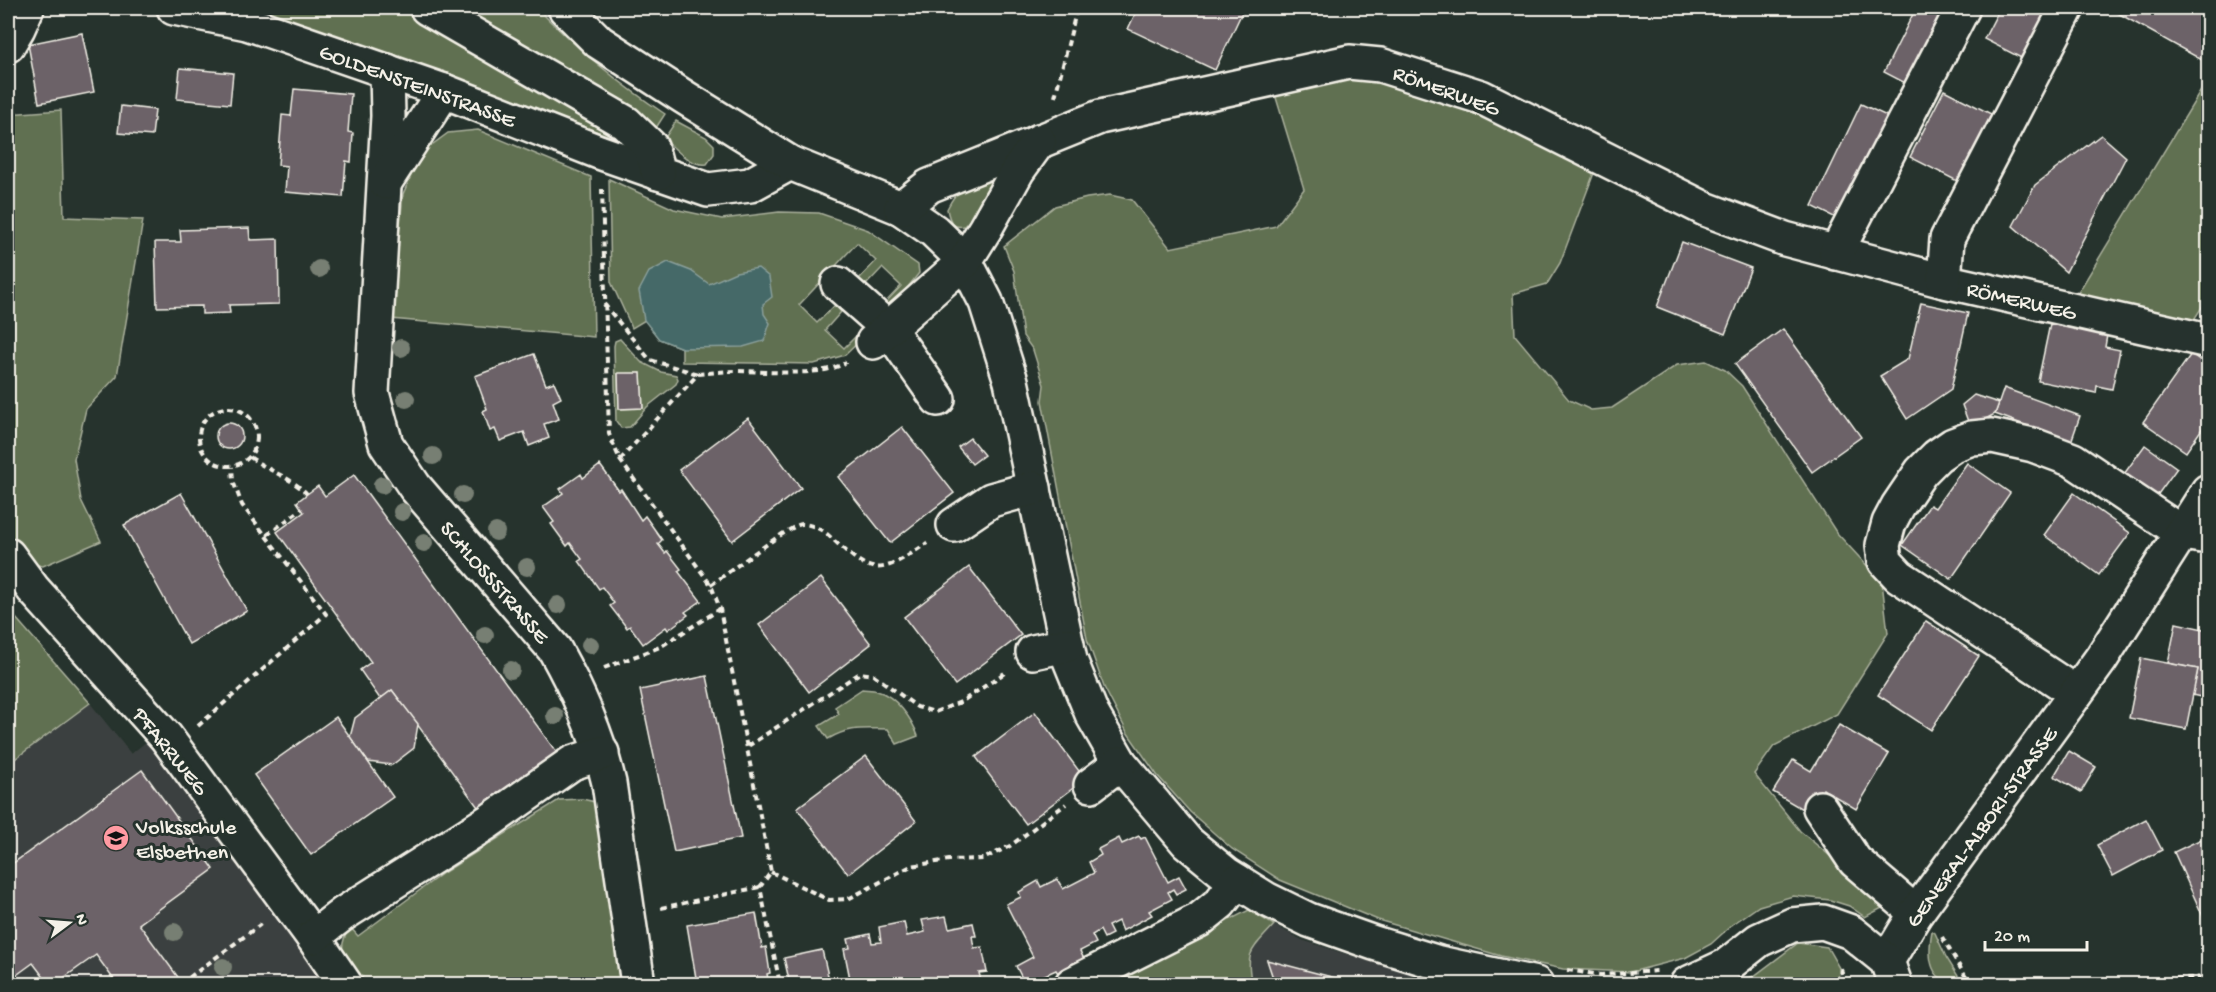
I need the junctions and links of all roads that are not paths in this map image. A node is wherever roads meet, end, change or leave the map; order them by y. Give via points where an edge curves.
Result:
1 (27, 8) edge
2 (174, 8) edge
3 (427, 8) edge
4 (565, 8) edge
5 (1963, 8) edge
6 (2067, 8) edge
7 (8, 45) edge
8 (2061, 60) dead end
9 (387, 72) junction
10 (444, 91) junction
11 (1039, 141) junction
12 (790, 163) junction
13 (658, 173) junction
14 (384, 183) junction
15 (901, 208) junction
16 (1836, 253) junction
17 (965, 261) junction
18 (1944, 281) junction
19 (838, 284) dead end
20 (881, 336) junction
21 (2208, 341) edge
22 (938, 399) dead end
23 (1034, 488) junction
24 (2208, 490) edge
25 (954, 525) road end
26 (2195, 535) edge
27 (8, 555) edge
28 (1067, 645) junction
29 (1033, 652) road end
30 (2076, 693) junction
31 (602, 753) junction
32 (1120, 763) junction
33 (1091, 785) road end
34 (1820, 808) dead end
35 (1237, 881) junction
36 (1916, 913) junction
37 (313, 938) junction
38 (1891, 973) edge
39 (1550, 977) edge
40 (1673, 977) edge
41 (345, 984) edge
42 (638, 984) edge
43 (1072, 984) edge

1 - 7 street
2 - 9 street, GOLDENSTEINSTRASSE via 247,23
3 - 13 street via 626,123 651,147
4 - 12 street via 599,42
5 - 16 street
6 - 18 street via 1947,239
8 - 18 street
9 - 10 street, GOLDENSTEINSTRASSE
9 - 14 street, SCHLOSSSTRASSE
10 - 13 street, GOLDENSTEINSTRASSE
10 - 14 street, SCHLOSSSTRASSE
11 - 15 street, RÖMERWEG via 928,186
11 - 16 street, RÖMERWEG via 1100,117 1167,102 1349,62 1380,65 1481,97 1705,209
11 - 17 street
12 - 13 street, GOLDENSTEINSTRASSE via 750,185 708,190
12 - 15 street
14 - 31 street, SCHLOSSSTRASSE via 372,393 387,444 415,487 555,650 583,676
15 - 17 street via 934,231
16 - 18 street, RÖMERWEG
17 - 20 street
17 - 23 street via 986,302 1011,381
18 - 21 street, RÖMERWEG
19 - 20 street
20 - 22 street
23 - 25 street via 991,500
23 - 28 street
24 - 26 street, GENERAL-ALBORI-STRASSE
26 - 30 street, GENERAL-ALBORI-STRASSE
26 - 30 street via 2073,460 2033,445 1992,436 1972,438 1953,445 1921,472 1889,523 1883,545 1886,561 1899,576
27 - 37 street, PFARRWEG via 33,589 173,747
28 - 29 street
28 - 32 street via 1092,714
30 - 36 street, GENERAL-ALBORI-STRASSE
31 - 37 street via 572,763 488,822 343,914
31 - 42 street, SCHLOSSSTRASSE via 642,912
32 - 33 street
32 - 35 street via 1187,842
34 - 36 street via 1855,861
35 - 39 street via 1309,920 1439,963
35 - 43 street via 1220,903 1199,920
36 - 38 street, GENERAL-ALBORI-STRASSE
37 - 41 street, PFARRWEG
38 - 40 street via 1851,932 1823,922 1792,925 1759,940 1726,966

